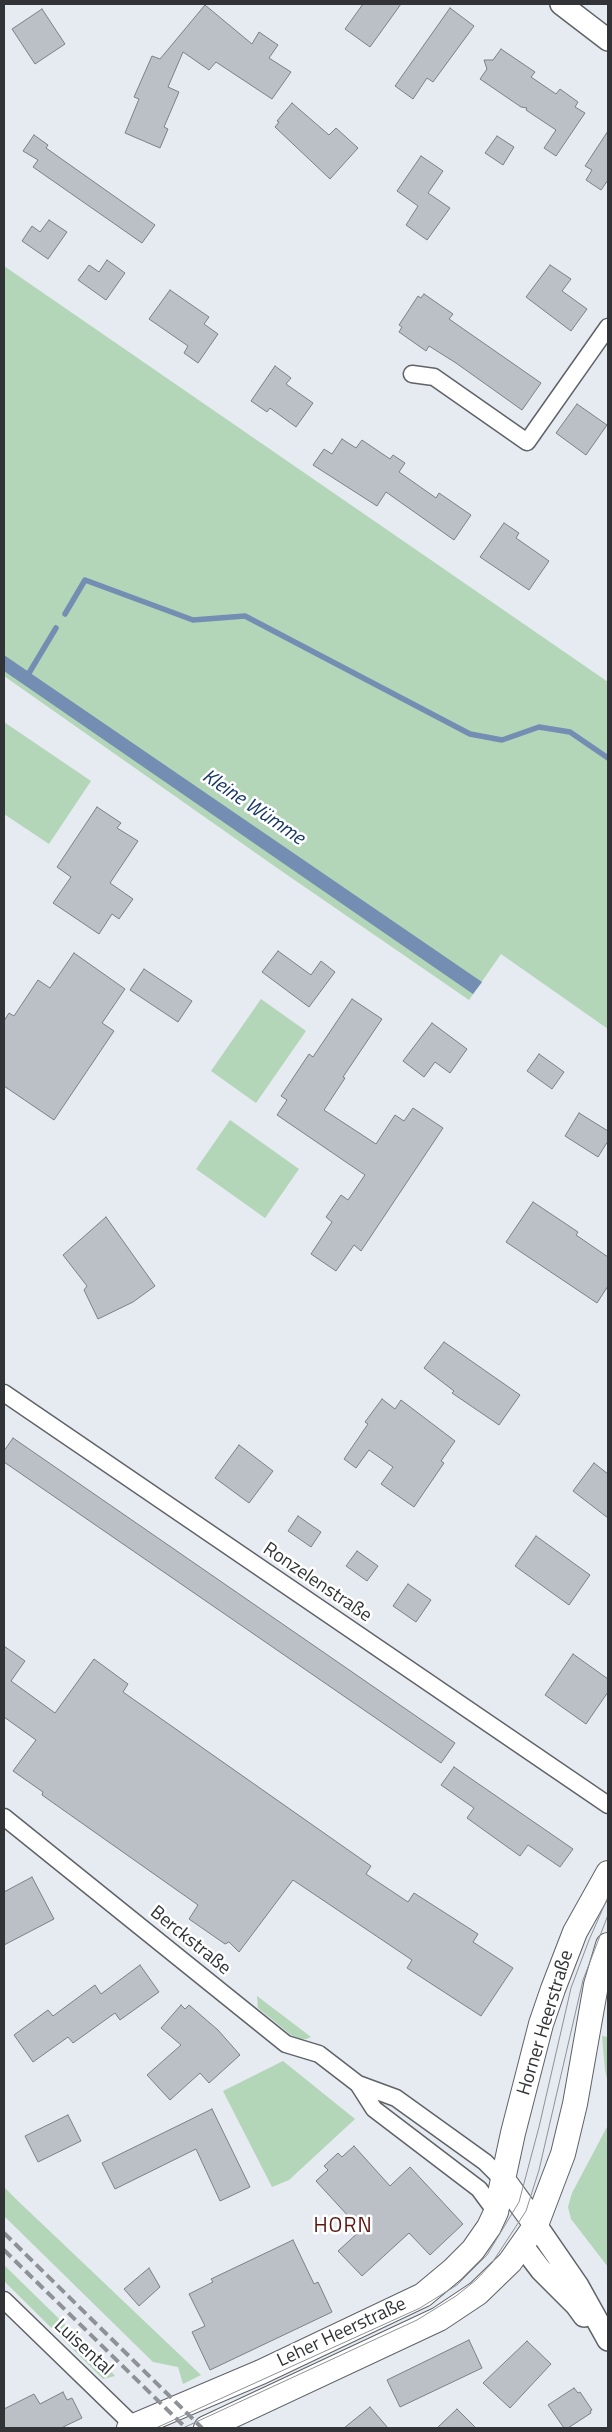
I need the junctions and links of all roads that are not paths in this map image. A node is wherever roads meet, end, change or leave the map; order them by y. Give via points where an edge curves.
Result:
1 (561, 4) edge
2 (608, 40) edge
3 (608, 327) edge
4 (412, 374) dead end
5 (4, 1393) edge
6 (608, 1805) edge
7 (4, 1817) edge
8 (608, 1873) edge
9 (608, 1945) edge
10 (358, 2084) junction
11 (504, 2182) junction
12 (496, 2212) junction
13 (536, 2225) junction
14 (522, 2245) junction
15 (4, 2300) edge
16 (608, 2340) edge
17 (608, 2350) edge
18 (133, 2428) edge
19 (206, 2428) edge

1 - 2 street
3 - 4 street via 527,442 434,377
5 - 6 street, Ronzelenstraße
7 - 10 street, Berckstraße via 286,2044 319,2054
8 - 11 main road, Horner Heerstraße via 575,1932 541,2024
9 - 13 main road, Horner Heerstraße via 596,1985 563,2154
10 - 11 street, Berckstraße via 396,2098 484,2162
10 - 12 street, Berckstraße via 374,2108 479,2189
11 - 12 main road, Leher Heerstraße
11 - 13 main road
12 - 14 main road
12 - 18 main road, Leher Heerstraße via 472,2250 422,2295
13 - 14 main road, Leher Heerstraße
13 - 16 street via 573,2278
14 - 17 street via 541,2270 576,2305
14 - 19 main road, Leher Heerstraße via 510,2262 478,2293 439,2320
15 - 18 street, Luisental

